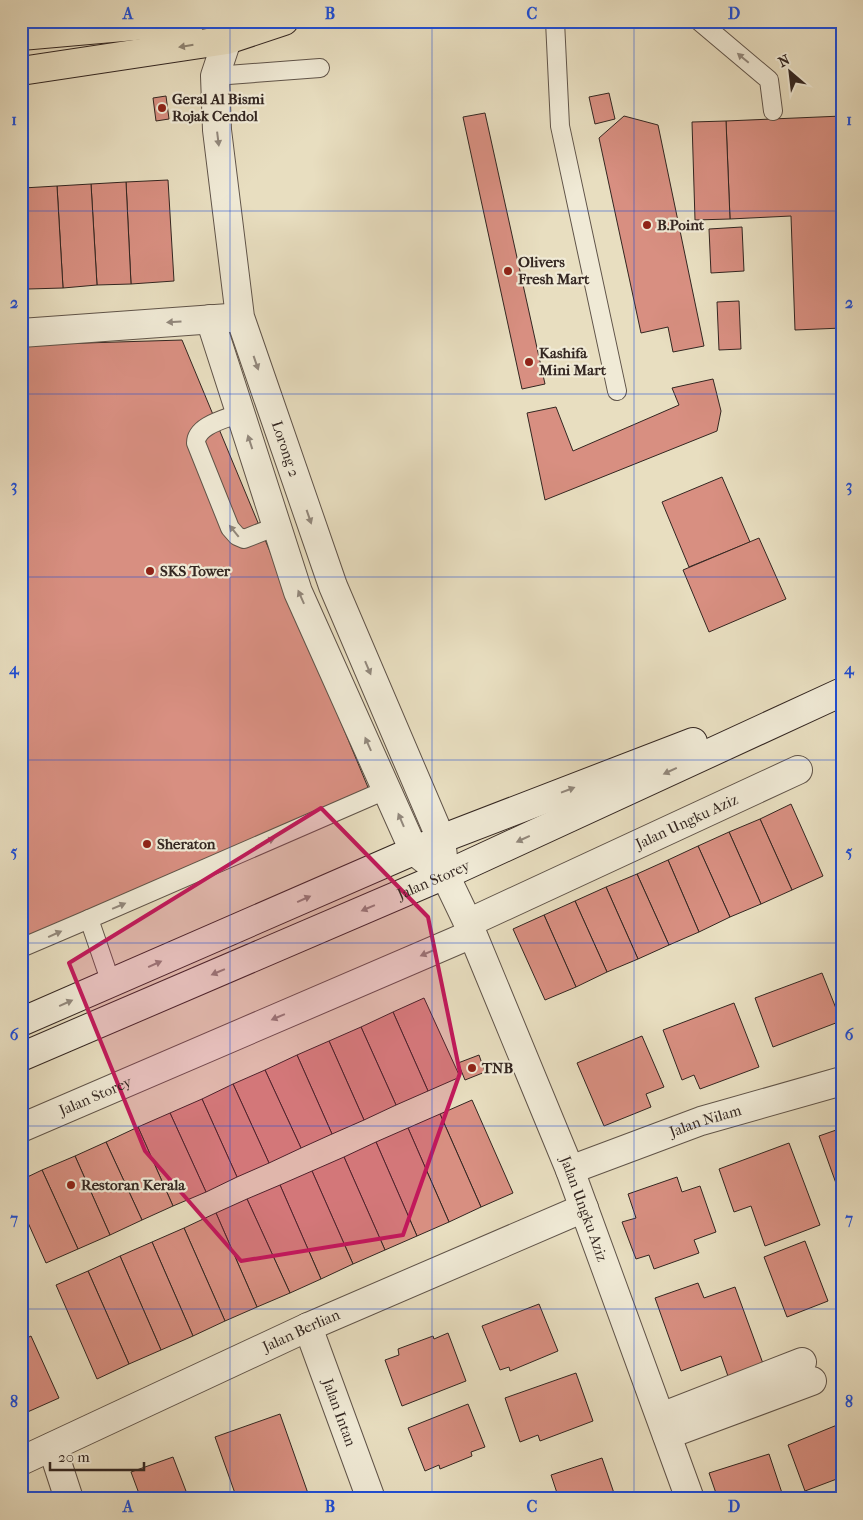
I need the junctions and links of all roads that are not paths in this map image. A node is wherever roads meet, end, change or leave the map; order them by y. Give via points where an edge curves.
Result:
1 (191, 21) edge
2 (284, 21) edge
3 (555, 21) edge
4 (699, 21) edge
5 (21, 36) edge
6 (227, 40) junction
7 (320, 68) dead end
8 (21, 71) edge
9 (214, 76) junction
10 (772, 111) dead end
11 (240, 317) junction
12 (210, 319) junction
13 (21, 333) edge
14 (617, 391) dead end
15 (240, 413) junction
16 (277, 526) junction
17 (842, 684) edge
18 (842, 692) edge
19 (798, 770) dead end
20 (388, 789) junction
21 (441, 839) junction
22 (414, 851) junction
23 (444, 875) junction
24 (89, 919) junction
25 (470, 928) junction
26 (21, 948) edge
27 (111, 983) junction
28 (21, 1022) edge
29 (25, 1060) edge
30 (842, 1081) edge
31 (21, 1128) edge
32 (570, 1170) junction
33 (584, 1208) junction
34 (308, 1327) junction
35 (807, 1372) dead end
36 (664, 1426) junction
37 (52, 1447) junction
38 (21, 1461) edge
39 (70, 1499) edge
40 (371, 1499) edge
41 (690, 1499) edge

1 - 5 highway
2 - 6 highway
3 - 14 lane via 560,126
10 -> 4 lane via 770,80
6 -> 8 highway
6 - 9 street, Lorong 2
7 - 9 lane
9 -> 11 street, Lorong 2 via 217,130
11 - 12 street
11 -> 21 street, Lorong 2 via 333,586
12 -> 13 street
12 - 15 street
16 -> 15 street
16 -> 15 lane via 244,539 237,536 230,528 196,443 201,429
20 -> 16 street via 298,592
21 -> 17 street
18 -> 23 street, Jalan Storey
19 - 25 street, Jalan Ungku Aziz
22 -> 20 street
24 -> 20 lane
21 - 22 street
21 - 23 street, Jalan Ungku Aziz
22 - 23 street
27 -> 22 street
23 - 25 street, Jalan Ungku Aziz
23 -> 29 street, Jalan Storey
26 -> 24 lane
24 - 27 lane
25 -> 31 street, Jalan Storey
25 - 32 street, Jalan Ungku Aziz
28 -> 27 street
30 - 32 street, Jalan Nilam via 701,1121
32 - 33 street, Jalan Ungku Aziz
33 - 34 street, Jalan Berlian
33 - 36 street, Jalan Ungku Aziz
34 - 37 street, Jalan Berlian
34 - 40 street, Jalan Intan
35 - 36 street
36 - 41 street, Jalan Ungku Aziz
37 - 38 street, Jalan Berlian
37 - 39 street

